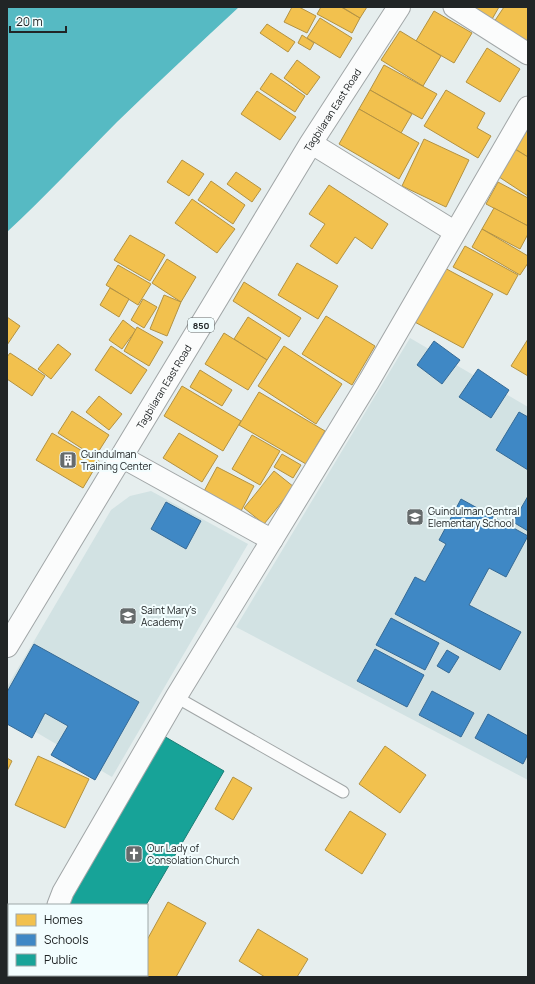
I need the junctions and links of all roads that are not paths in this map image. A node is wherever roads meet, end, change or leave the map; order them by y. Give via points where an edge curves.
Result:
1 (399, 7) edge
2 (454, 7) edge
3 (528, 54) edge
4 (528, 107) edge
5 (311, 143) junction
6 (455, 232) junction
7 (122, 458) junction
8 (272, 540) junction
9 (7, 646) edge
10 (176, 697) junction
11 (343, 792) dead end
12 (58, 904) edge

1 - 5 main road, Tagbilaran East Road / 850
2 - 3 street
4 - 6 street
5 - 6 street
5 - 7 main road, Tagbilaran East Road / 850
6 - 8 street via 369,381
7 - 8 street
7 - 9 main road, Tagbilaran East Road / 850
8 - 10 street
10 - 11 lane
10 - 12 street

